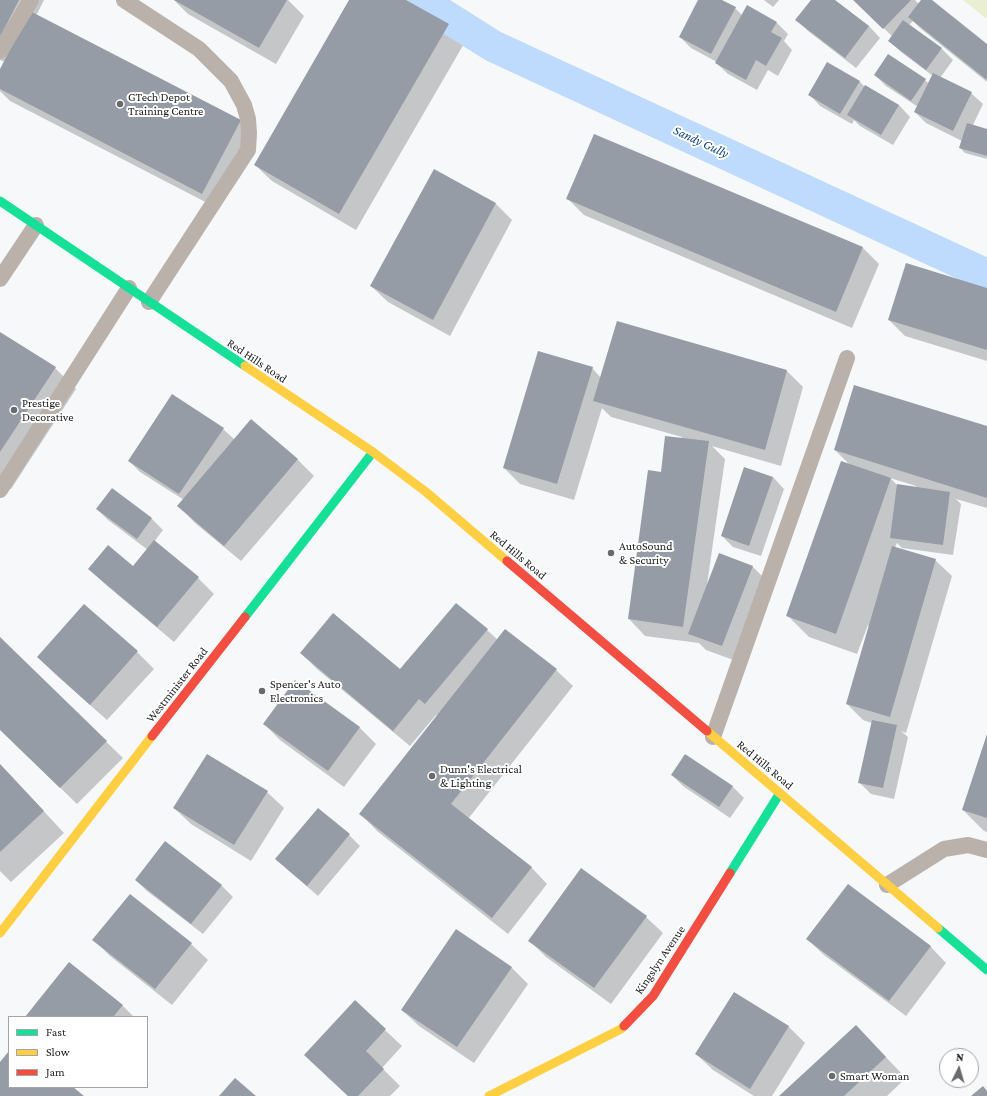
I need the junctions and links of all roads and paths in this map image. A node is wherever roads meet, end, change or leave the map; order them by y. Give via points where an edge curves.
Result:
1 (31, 0) edge
2 (124, 0) edge
3 (0, 51) edge
4 (0, 201) edge
5 (36, 225) junction
6 (0, 279) edge
7 (129, 288) junction
8 (149, 302) junction
9 (848, 358) dead end
10 (373, 452) junction
11 (0, 490) edge
12 (713, 737) junction
13 (780, 793) junction
14 (987, 850) edge
15 (887, 885) junction
16 (0, 933) edge
17 (987, 970) edge
18 (489, 1096) edge

1 - 3 lane
2 - 8 lane via 199,49 232,81 244,106 250,133 248,150
4 - 5 main road, Red Hills Road
5 - 6 lane
5 - 7 main road, Red Hills Road
7 - 8 main road, Red Hills Road
7 - 11 lane
8 - 10 main road, Red Hills Road
9 - 12 lane
10 - 12 main road, Red Hills Road via 426,492
10 - 16 main road, Westminister Road
12 - 13 main road, Red Hills Road
13 - 15 main road, Red Hills Road
13 - 18 main road, Kingslyn Avenue via 653,996 621,1029
14 - 15 lane via 968,845 944,848
15 - 17 main road, Red Hills Road

